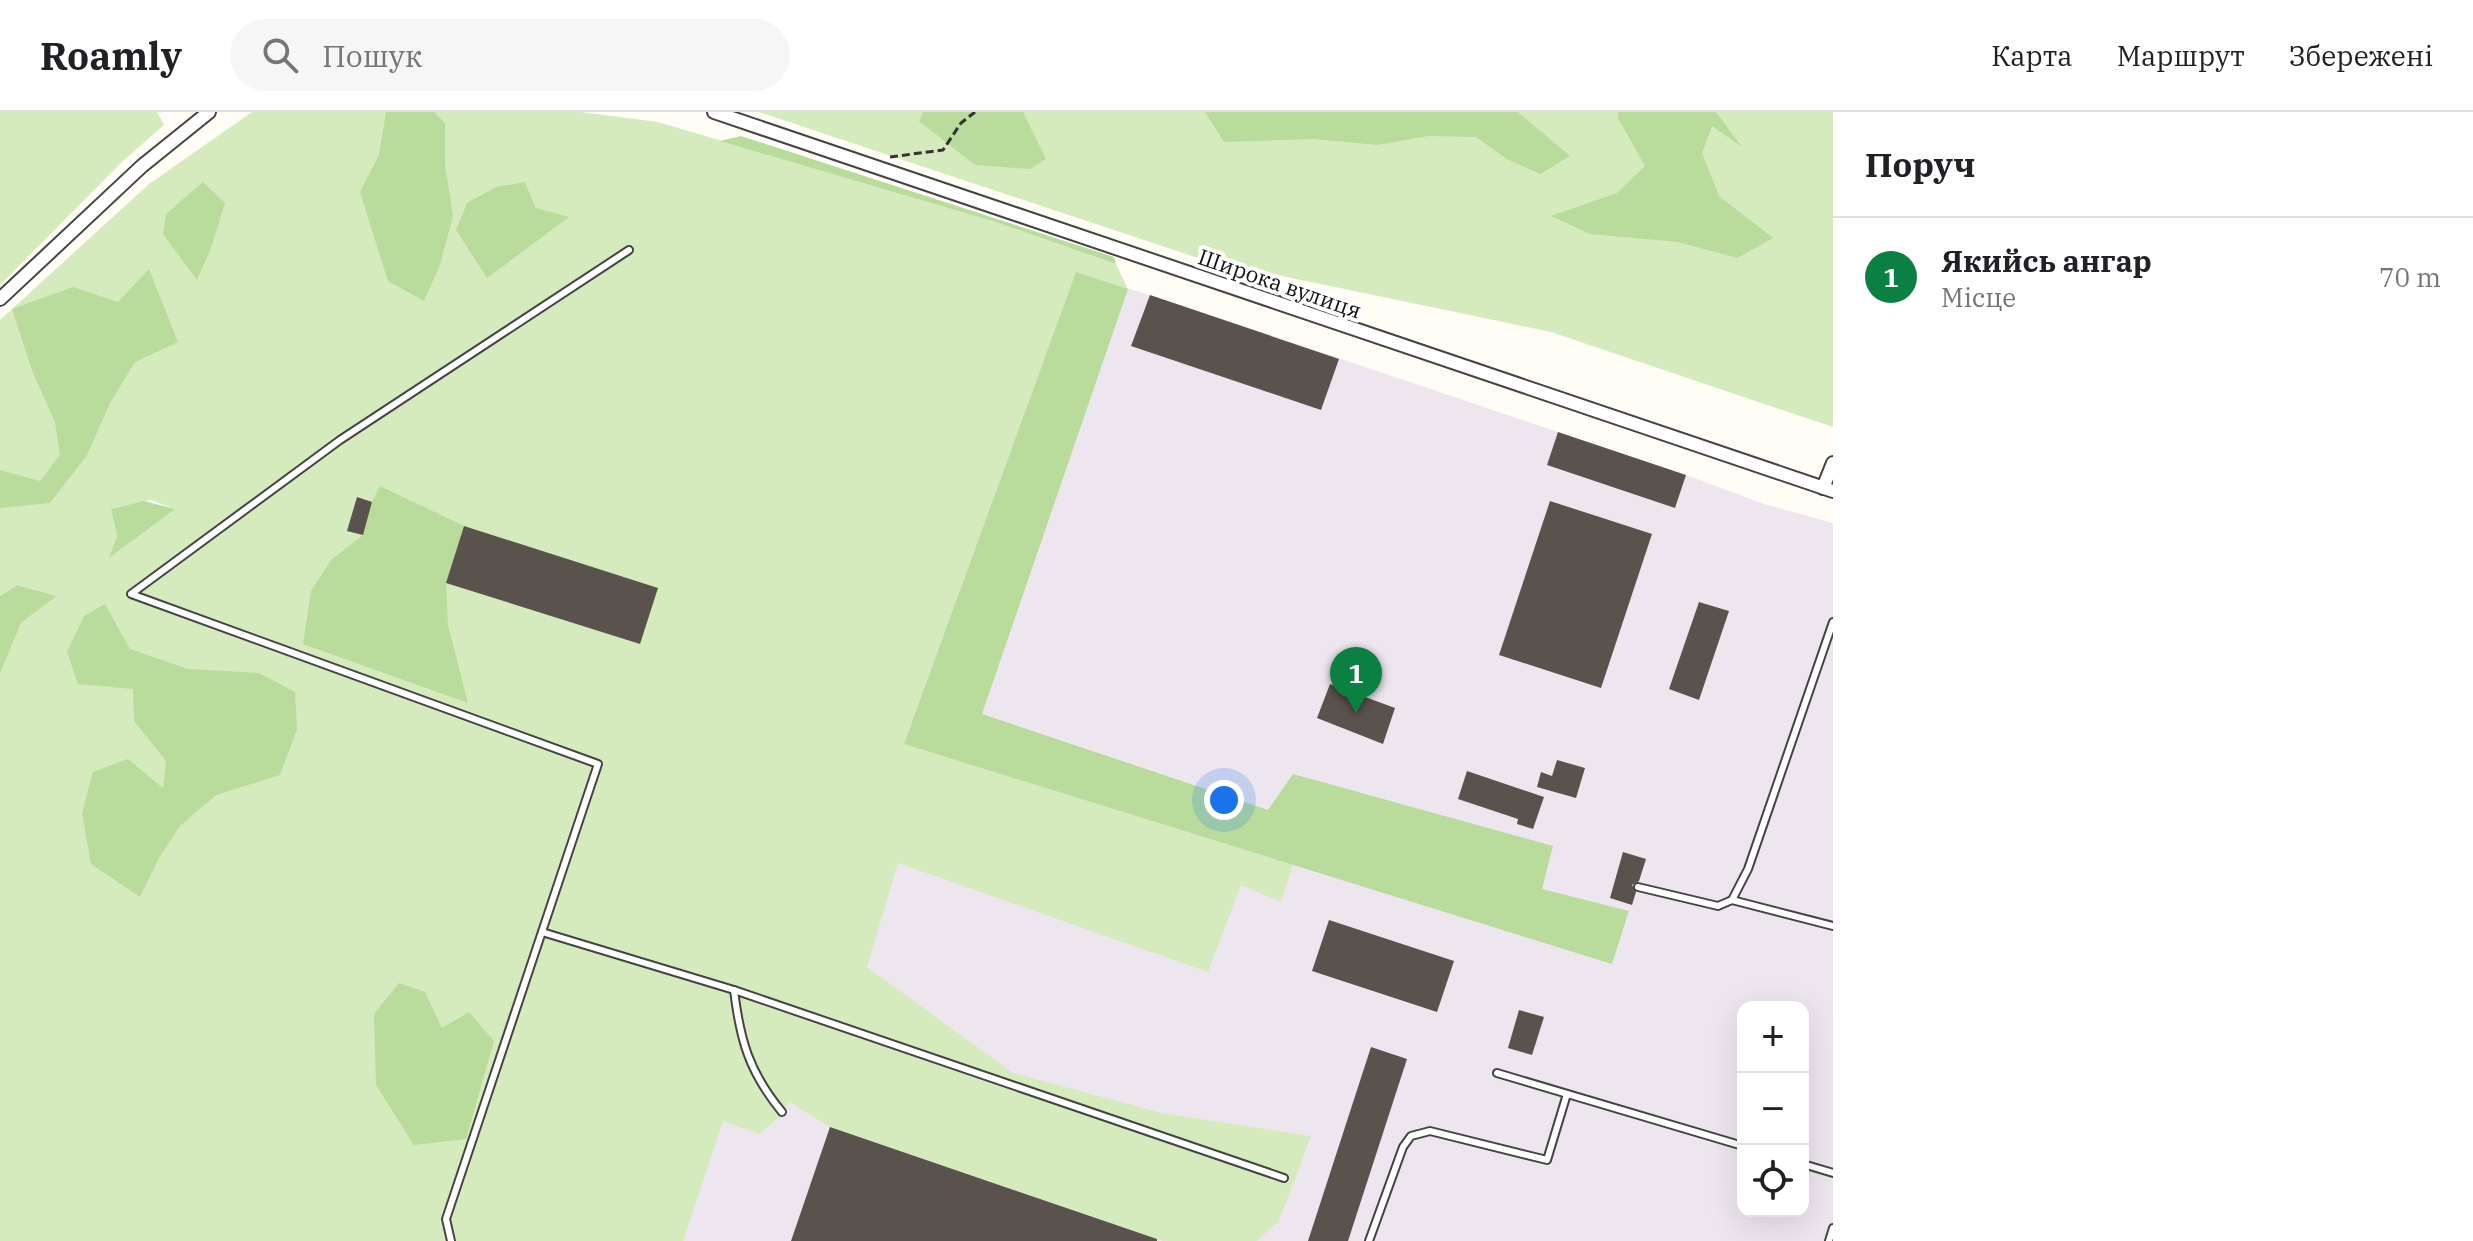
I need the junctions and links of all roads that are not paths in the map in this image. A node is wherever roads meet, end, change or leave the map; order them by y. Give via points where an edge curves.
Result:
1 (209, 112) edge
2 (714, 112) edge
3 (629, 250) dead end
4 (0, 299) edge
5 (1833, 463) edge
6 (1828, 490) edge
7 (1833, 622) edge
8 (1638, 887) dead end
9 (1732, 900) junction
10 (1833, 926) edge
11 (542, 932) junction
12 (734, 990) junction
13 (1497, 1073) dead end
14 (1567, 1094) junction
15 (782, 1112) dead end
16 (1740, 1145) edge
17 (1809, 1166) edge
18 (1833, 1173) edge
19 (1284, 1178) dead end
20 (1833, 1228) edge
21 (451, 1241) edge
22 (1369, 1241) edge
23 (1829, 1241) edge

1 - 4 street via 142,166
2 - 6 street, Широка вулиця
3 - 11 lane via 340,440 131,594 598,764
5 - 6 street
7 - 9 lane via 1748,869
8 - 9 lane via 1718,906
9 - 10 lane
11 - 12 lane
11 - 21 lane via 446,1219
12 - 15 lane via 746,1054
12 - 19 lane
13 - 14 lane
14 - 16 lane
14 - 22 lane via 1547,1160 1430,1131 1411,1136
17 - 18 lane
20 - 23 lane

